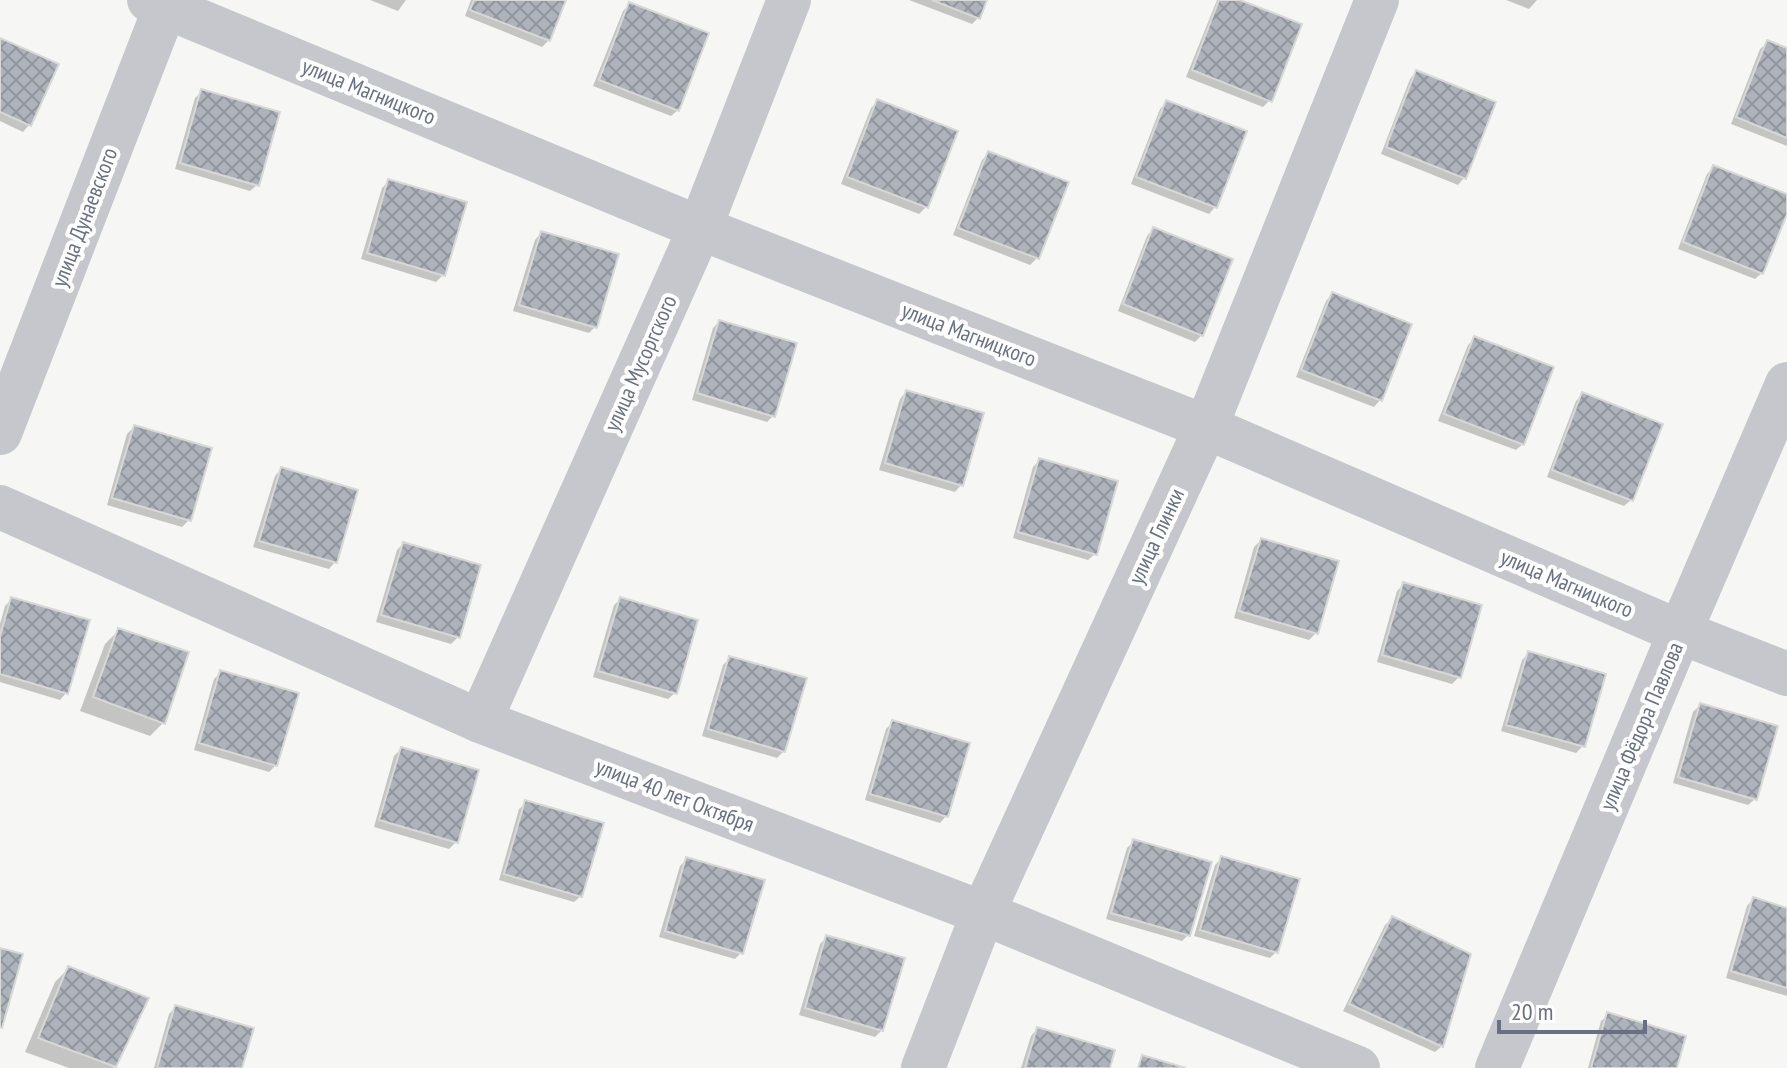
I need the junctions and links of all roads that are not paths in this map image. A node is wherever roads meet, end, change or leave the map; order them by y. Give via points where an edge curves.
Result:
1 (789, 0) edge
2 (1377, 0) edge
3 (161, 2) edge
4 (700, 228) junction
5 (1787, 384) edge
6 (1206, 427) junction
7 (0, 433) edge
8 (0, 507) edge
9 (1680, 632) junction
10 (1787, 674) edge
11 (480, 721) junction
12 (983, 913) junction
13 (923, 1068) edge
14 (1358, 1068) edge
15 (1497, 1068) edge

1 - 4 street, улица Мусоргского
2 - 6 street, улица Глинки
3 - 4 street, улица Магницкого
3 - 7 street, улица Дунаевского
4 - 6 street, улица Магницкого
4 - 11 street, улица Мусоргского
5 - 9 street, улица Фёдора Павлова
6 - 9 street, улица Магницкого
6 - 12 street, улица Глинки
8 - 11 street, улица 40 лет Октября
9 - 10 street, улица Магницкого
9 - 15 street, улица Фёдора Павлова
11 - 12 street, улица 40 лет Октября
12 - 13 street, улица Глинки
12 - 14 street, улица 40 лет Октября

